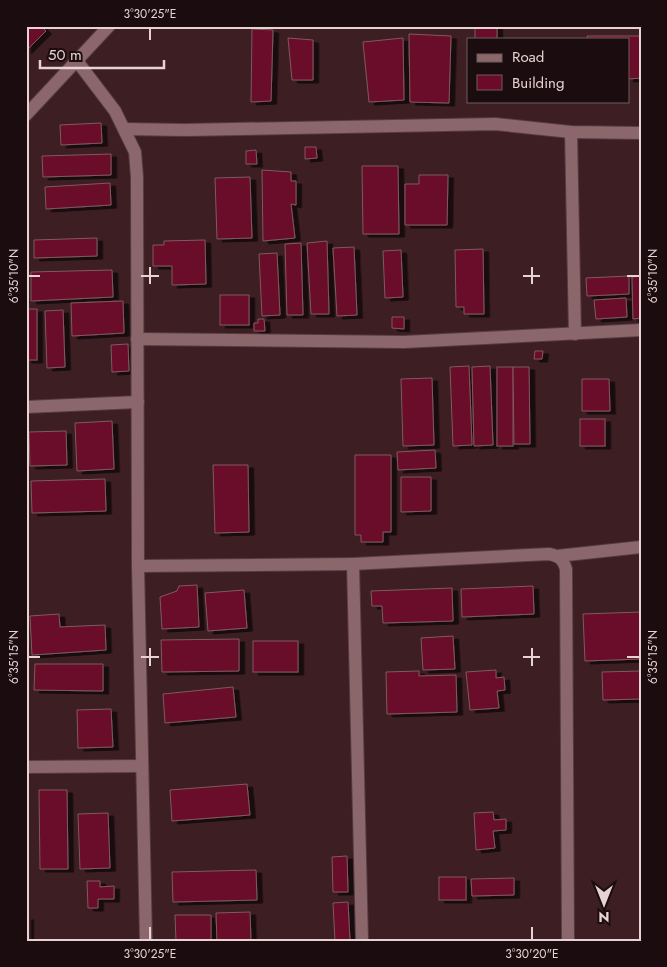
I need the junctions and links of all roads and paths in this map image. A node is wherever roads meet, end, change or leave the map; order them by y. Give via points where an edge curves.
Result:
1 (109, 26) edge
2 (77, 61) junction
3 (26, 116) edge
4 (124, 129) junction
5 (571, 132) junction
6 (641, 132) edge
7 (641, 330) edge
8 (575, 334) junction
9 (137, 338) junction
10 (138, 402) junction
11 (26, 407) edge
12 (641, 548) edge
13 (557, 556) junction
14 (353, 564) junction
15 (138, 566) junction
16 (141, 766) junction
17 (26, 767) edge
18 (146, 941) edge
19 (362, 941) edge
20 (568, 941) edge

1 - 2 street
2 - 3 street
2 - 4 street via 115,111
4 - 5 street via 495,124
4 - 9 street via 135,152 138,176
5 - 6 street
5 - 8 street
7 - 8 street
8 - 9 street via 404,342
9 - 10 street
10 - 11 street
10 - 15 street
12 - 13 street
13 - 14 street
13 - 20 street via 566,569
14 - 15 street
14 - 19 street
15 - 16 street
16 - 17 street
16 - 18 street

